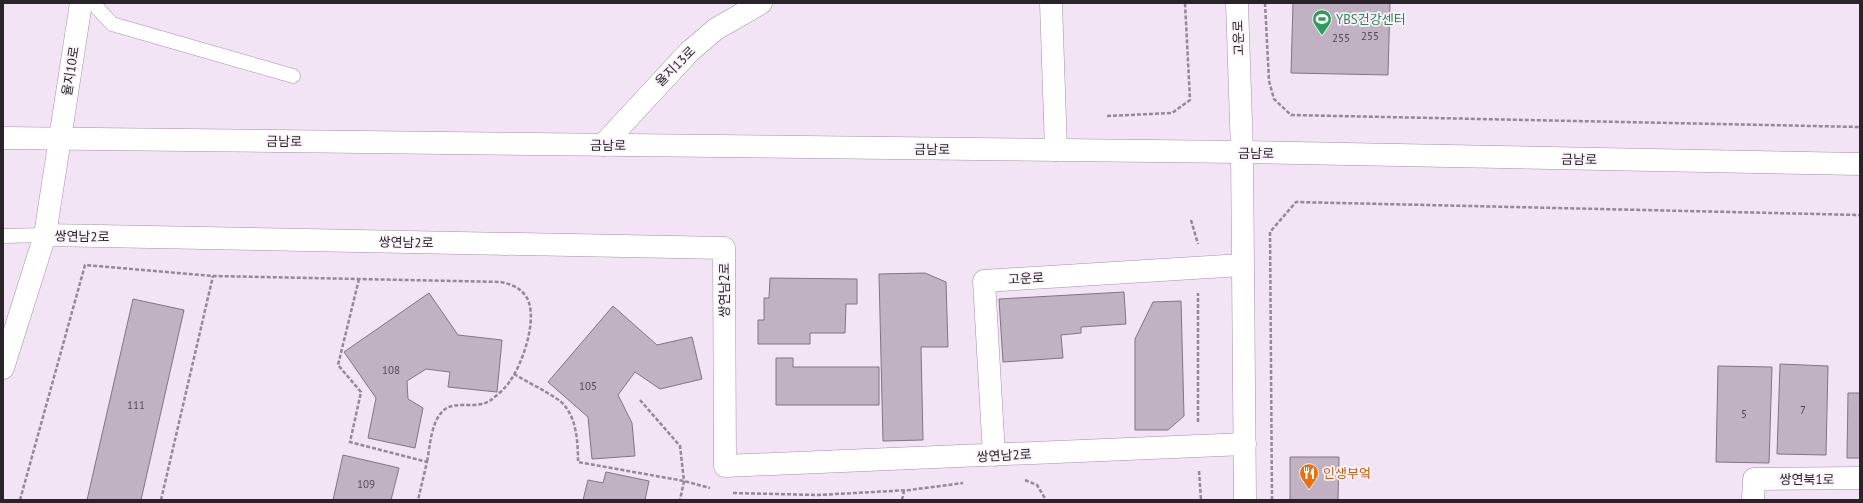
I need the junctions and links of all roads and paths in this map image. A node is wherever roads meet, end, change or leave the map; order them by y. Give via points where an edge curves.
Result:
1 (81, 3) edge
2 (93, 3) edge
3 (761, 3) edge
4 (1051, 3) edge
5 (1184, 3) edge
6 (1237, 3) edge
7 (1265, 3) edge
8 (293, 76) dead end
9 (1107, 116) dead end
10 (1860, 126) edge
11 (3, 138) edge
12 (59, 139) junction
13 (603, 145) junction
14 (1056, 150) junction
15 (1242, 152) junction
16 (1860, 164) edge
17 (1860, 214) edge
18 (1191, 220) dead end
19 (45, 235) junction
20 (3, 236) edge
21 (1242, 265) junction
22 (1198, 268) junction
23 (213, 276) junction
24 (359, 279) junction
25 (3, 368) edge
26 (514, 374) junction
27 (640, 400) dead end
28 (1245, 444) junction
29 (1198, 446) junction
30 (994, 455) junction
31 (427, 462) junction
32 (1860, 478) edge
33 (1020, 479) dead end
34 (684, 481) junction
35 (964, 483) dead end
36 (711, 488) dead end
37 (904, 491) junction
38 (732, 493) dead end
39 (20, 500) edge
40 (161, 500) edge
41 (418, 500) edge
42 (680, 500) edge
43 (902, 500) edge
44 (1046, 500) edge
45 (1245, 500) edge
46 (1272, 500) edge
47 (1753, 500) edge

1 - 12 street, 율지10로
2 - 8 lane via 112,24
3 - 13 street, 율지13로 via 716,29 689,52
4 - 14 street
5 - 9 path via 1190,100 1172,114
6 - 15 street, 고운로
7 - 10 path via 1269,81 1274,99 1291,115
11 - 12 street, 금남로
12 - 13 street, 금남로
12 - 19 street, 쌍연남2로
13 - 14 street, 금남로
14 - 15 street, 금남로
15 - 16 street, 금남로
15 - 21 street, 고운로
17 - 46 path via 1296,202 1270,232
18 - 22 path via 1199,245
19 - 20 lane
19 - 25 street, 쌍연남2로
19 - 30 street, 쌍연남2로 via 724,248 725,466
21 - 22 street, 고운로
21 - 28 street, 고운로
22 - 29 path
22 - 30 street, 고운로 via 984,281
23 - 24 path
23 - 39 path via 86,265
23 - 40 path
24 - 26 path via 501,282 517,288 529,301 532,315 525,346
24 - 31 path via 338,365 361,392 350,442
26 - 31 path via 507,386 488,402 451,406 443,411 435,426
26 - 34 path via 561,402 572,419 578,446 578,462
27 - 34 path via 680,446
28 - 29 street, 쌍연남2로
28 - 45 street, 고운로
29 - 30 street, 쌍연남2로
31 - 41 path
32 - 47 street, 쌍연북1로 via 1754,479
33 - 44 path via 1037,485
34 - 36 path
34 - 42 path
35 - 37 path
37 - 38 path via 818,495
37 - 43 path

